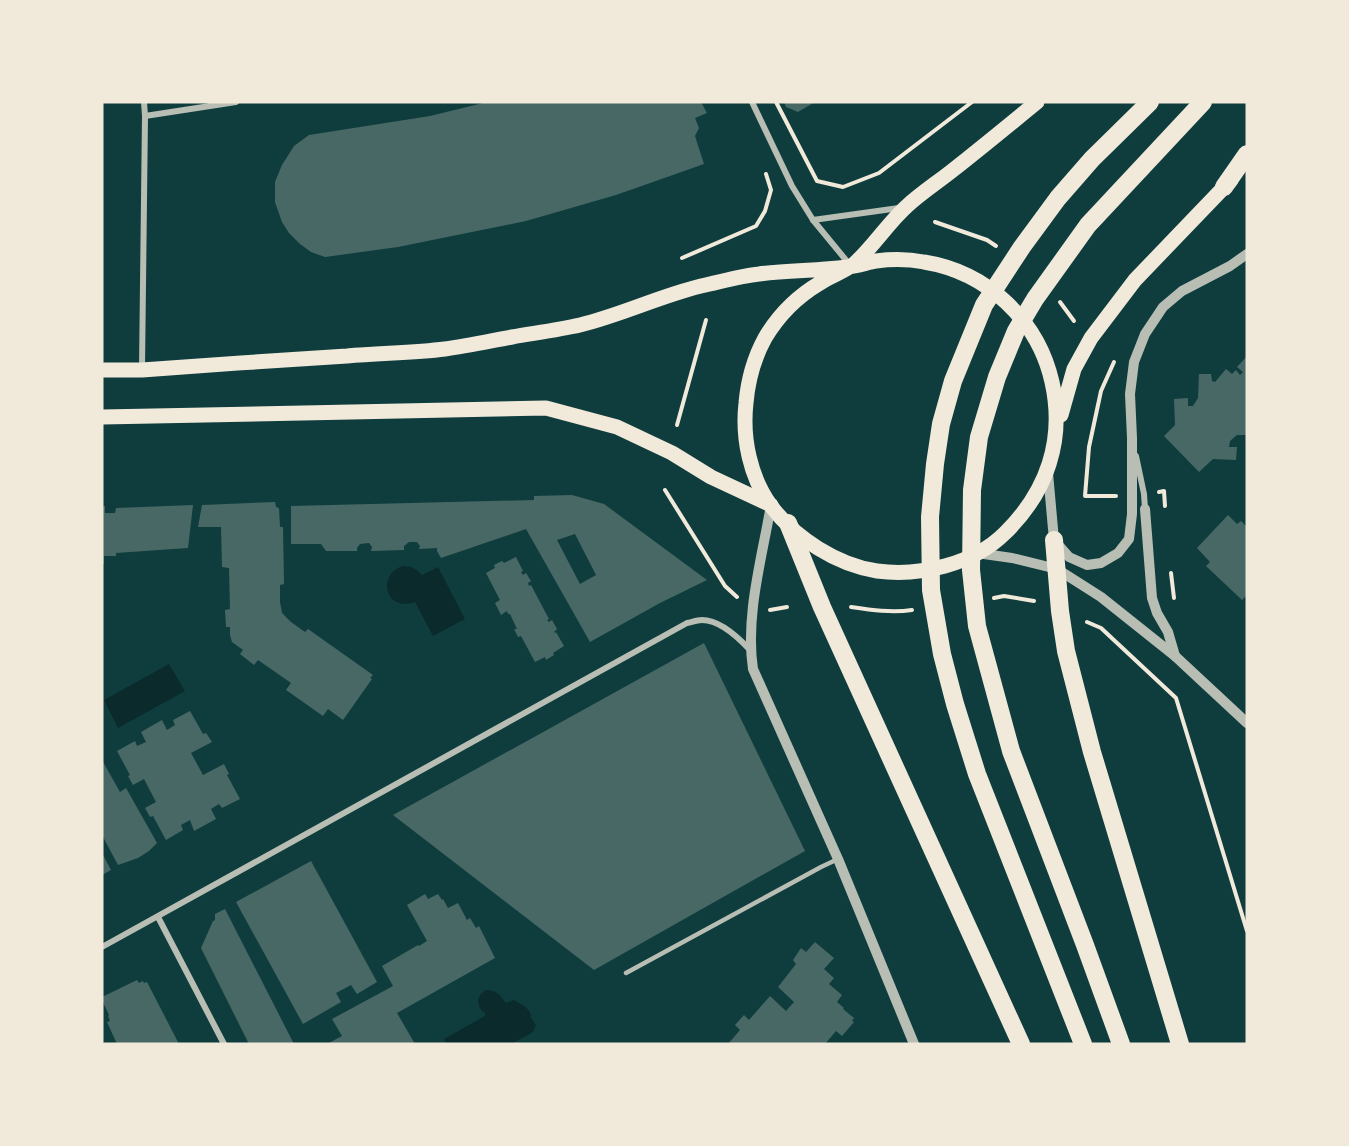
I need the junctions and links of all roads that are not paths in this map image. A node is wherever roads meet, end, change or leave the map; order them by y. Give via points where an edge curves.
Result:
1 (144, 102) edge
2 (236, 102) edge
3 (752, 102) edge
4 (1037, 102) edge
5 (1150, 102) edge
6 (1203, 102) edge
7 (145, 116) junction
8 (1247, 154) edge
9 (1247, 165) edge
10 (1224, 187) junction
11 (905, 207) junction
12 (813, 220) junction
13 (1247, 254) edge
14 (851, 267) junction
15 (102, 370) edge
16 (142, 370) junction
17 (102, 417) edge
18 (1055, 435) junction
19 (1132, 438) junction
20 (1048, 472) junction
21 (771, 505) junction
22 (1145, 509) joint
23 (788, 523) junction
24 (1054, 540) junction
25 (976, 553) junction
26 (1057, 569) junction
27 (750, 650) junction
28 (1175, 656) junction
29 (1247, 723) edge
30 (838, 860) junction
31 (158, 917) junction
32 (102, 947) edge
33 (626, 973) dead end
34 (224, 1044) edge
35 (914, 1044) edge
36 (1021, 1044) edge
37 (1083, 1044) edge
38 (1121, 1044) edge
39 (1180, 1044) edge

1 - 7 street
2 - 7 street
3 - 12 street via 792,186
4 - 11 main road
5 - 37 highway via 1058,198 984,305 953,381 941,424 930,518 931,590 955,704 977,774
6 - 38 highway via 1088,225 1035,299 1016,331 997,377 979,437 972,490 971,570 977,626 1011,751
7 - 16 street
8 - 10 highway
9 - 10 main road
10 - 18 main road via 1135,280 1091,338 1074,369
11 - 12 street
11 - 14 main road
12 - 14 street
13 - 19 street via 1182,291 1163,307 1145,334 1134,362 1130,394
14 - 16 main road via 755,274 694,288 583,324 444,349
14 - 18 main road via 881,260 926,262 969,275 995,291 1017,312 1048,364 1056,399
14 - 21 main road via 797,298 765,338 755,360 748,384 745,435 750,460
15 - 16 main road
17 - 21 main road via 546,408 617,427
18 - 20 main road
19 - 22 street
19 - 24 street via 1132,514 1129,538 1118,553 1101,563 1087,565 1069,557
20 - 24 street
20 - 25 main road via 1020,517 1001,537
21 - 23 main road
21 - 27 street via 753,605
22 - 28 street via 1152,598
23 - 25 main road via 828,555 877,571 928,570
23 - 36 highway via 822,607
24 - 26 highway
25 - 26 street
26 - 28 street via 1101,597
26 - 39 highway via 1066,651 1092,752
27 - 30 street via 753,669
27 - 31 street via 715,623 687,623
28 - 29 street
30 - 33 lane
30 - 35 street
31 - 32 street
31 - 34 street

